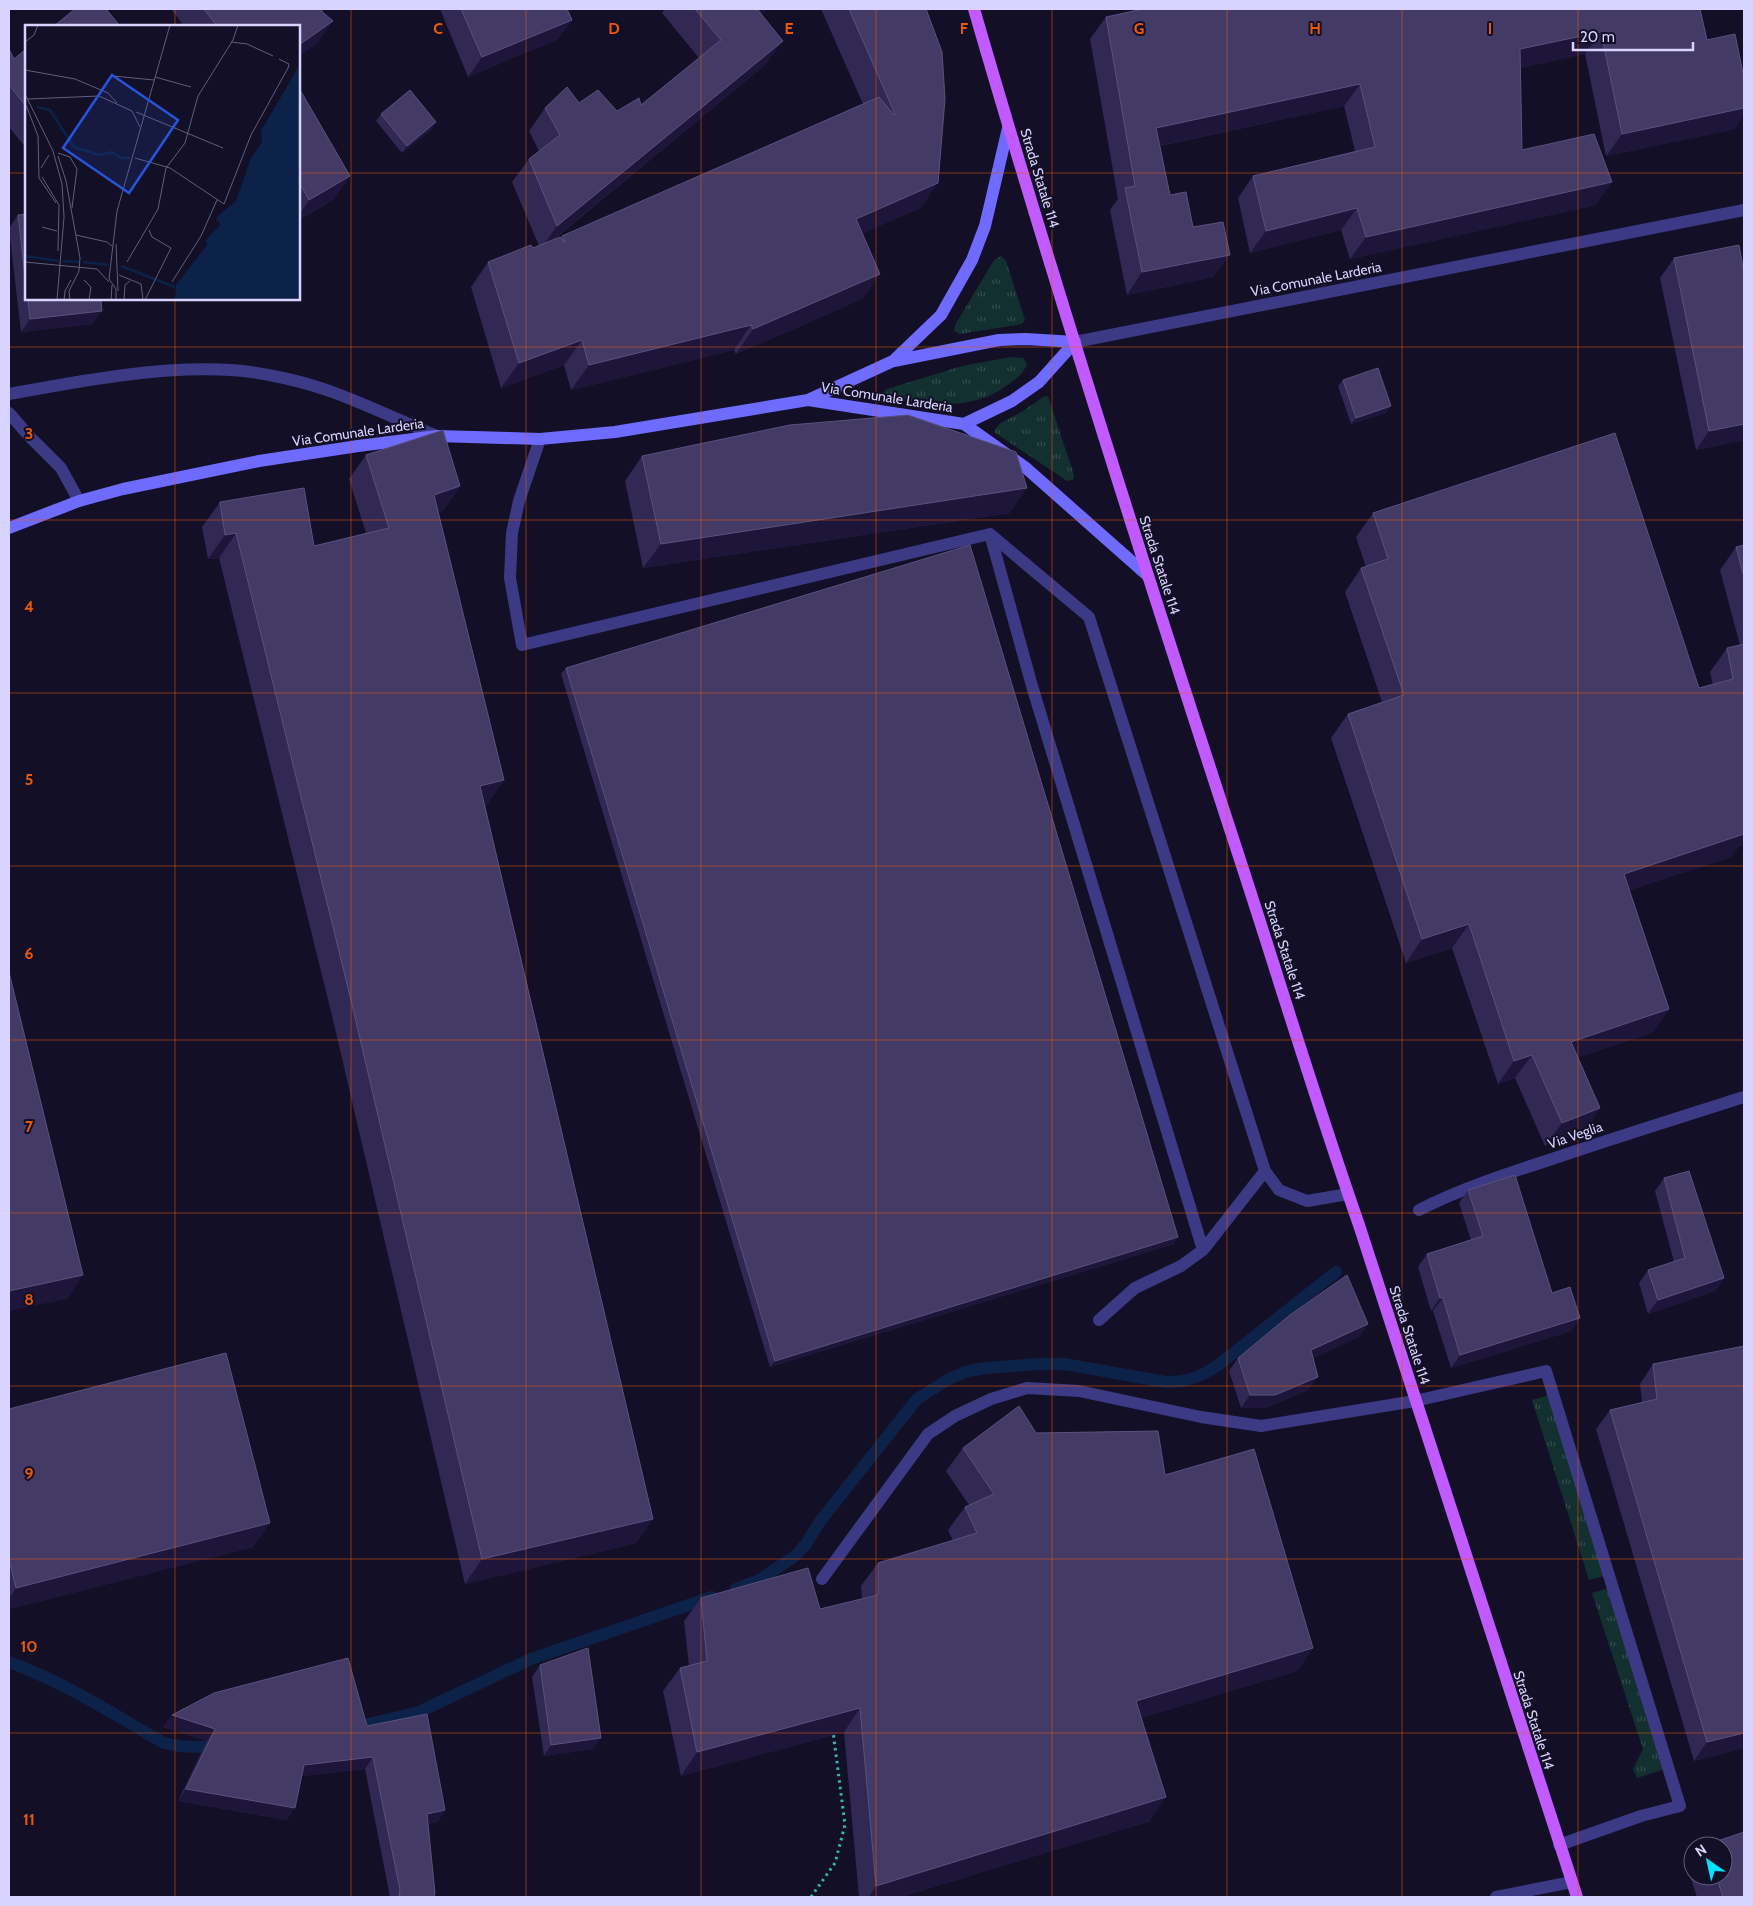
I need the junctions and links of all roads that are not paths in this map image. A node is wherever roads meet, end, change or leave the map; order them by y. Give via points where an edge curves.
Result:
1 (974, 9) edge
2 (1008, 128) junction
3 (1744, 210) edge
4 (1075, 342) junction
5 (893, 361) junction
6 (9, 394) edge
7 (808, 400) junction
8 (9, 412) edge
9 (964, 424) junction
10 (437, 436) junction
11 (540, 439) junction
12 (79, 502) junction
13 (9, 528) edge
14 (990, 534) junction
15 (1147, 575) junction
16 (1744, 1097) edge
17 (1265, 1171) junction
18 (1348, 1194) junction
19 (1419, 1210) dead end
20 (1203, 1250) junction
21 (1099, 1320) dead end
22 (1415, 1401) junction
23 (822, 1579) dead end
24 (1559, 1845) junction
25 (1572, 1882) junction
26 (1496, 1897) edge
27 (1577, 1897) edge

1 - 2 main road, Strada Statale 114
2 - 4 main road, Strada Statale 114
2 - 5 street, Via Comunale Larderia via 984,226 972,260 941,314
3 - 4 street, Via Comunale Larderia
4 - 5 street, Via Comunale Larderia via 999,340
4 - 9 street via 1039,382 1012,402
4 - 15 main road, Strada Statale 114
5 - 7 street, Via Comunale Larderia
6 - 10 street via 144,373 232,370 334,393
7 - 9 street, Via Comunale Larderia
7 - 11 street, Via Comunale Larderia via 615,432
8 - 12 street via 61,468
9 - 15 street, Via Comunale Larderia via 1026,468
10 - 11 street, Via Comunale Larderia
10 - 12 street, Via Comunale Larderia via 259,461 132,487
11 - 14 street via 512,533 510,578 522,645
12 - 13 street, Via Comunale Larderia
14 - 17 street via 1089,617
14 - 20 street via 1032,686
15 - 18 main road, Strada Statale 114
16 - 19 street, Via Veglia via 1503,1175
17 - 18 street via 1279,1190 1307,1201
17 - 20 street
18 - 22 main road, Strada Statale 114
20 - 21 street via 1181,1266 1135,1288
22 - 23 street via 1261,1426 1201,1417 1080,1391 1028,1388 991,1399 955,1416 928,1434
22 - 24 main road, Strada Statale 114
22 - 24 street via 1546,1371 1680,1806
24 - 25 main road, Strada Statale 114
25 - 26 street
25 - 27 main road, Strada Statale 114

